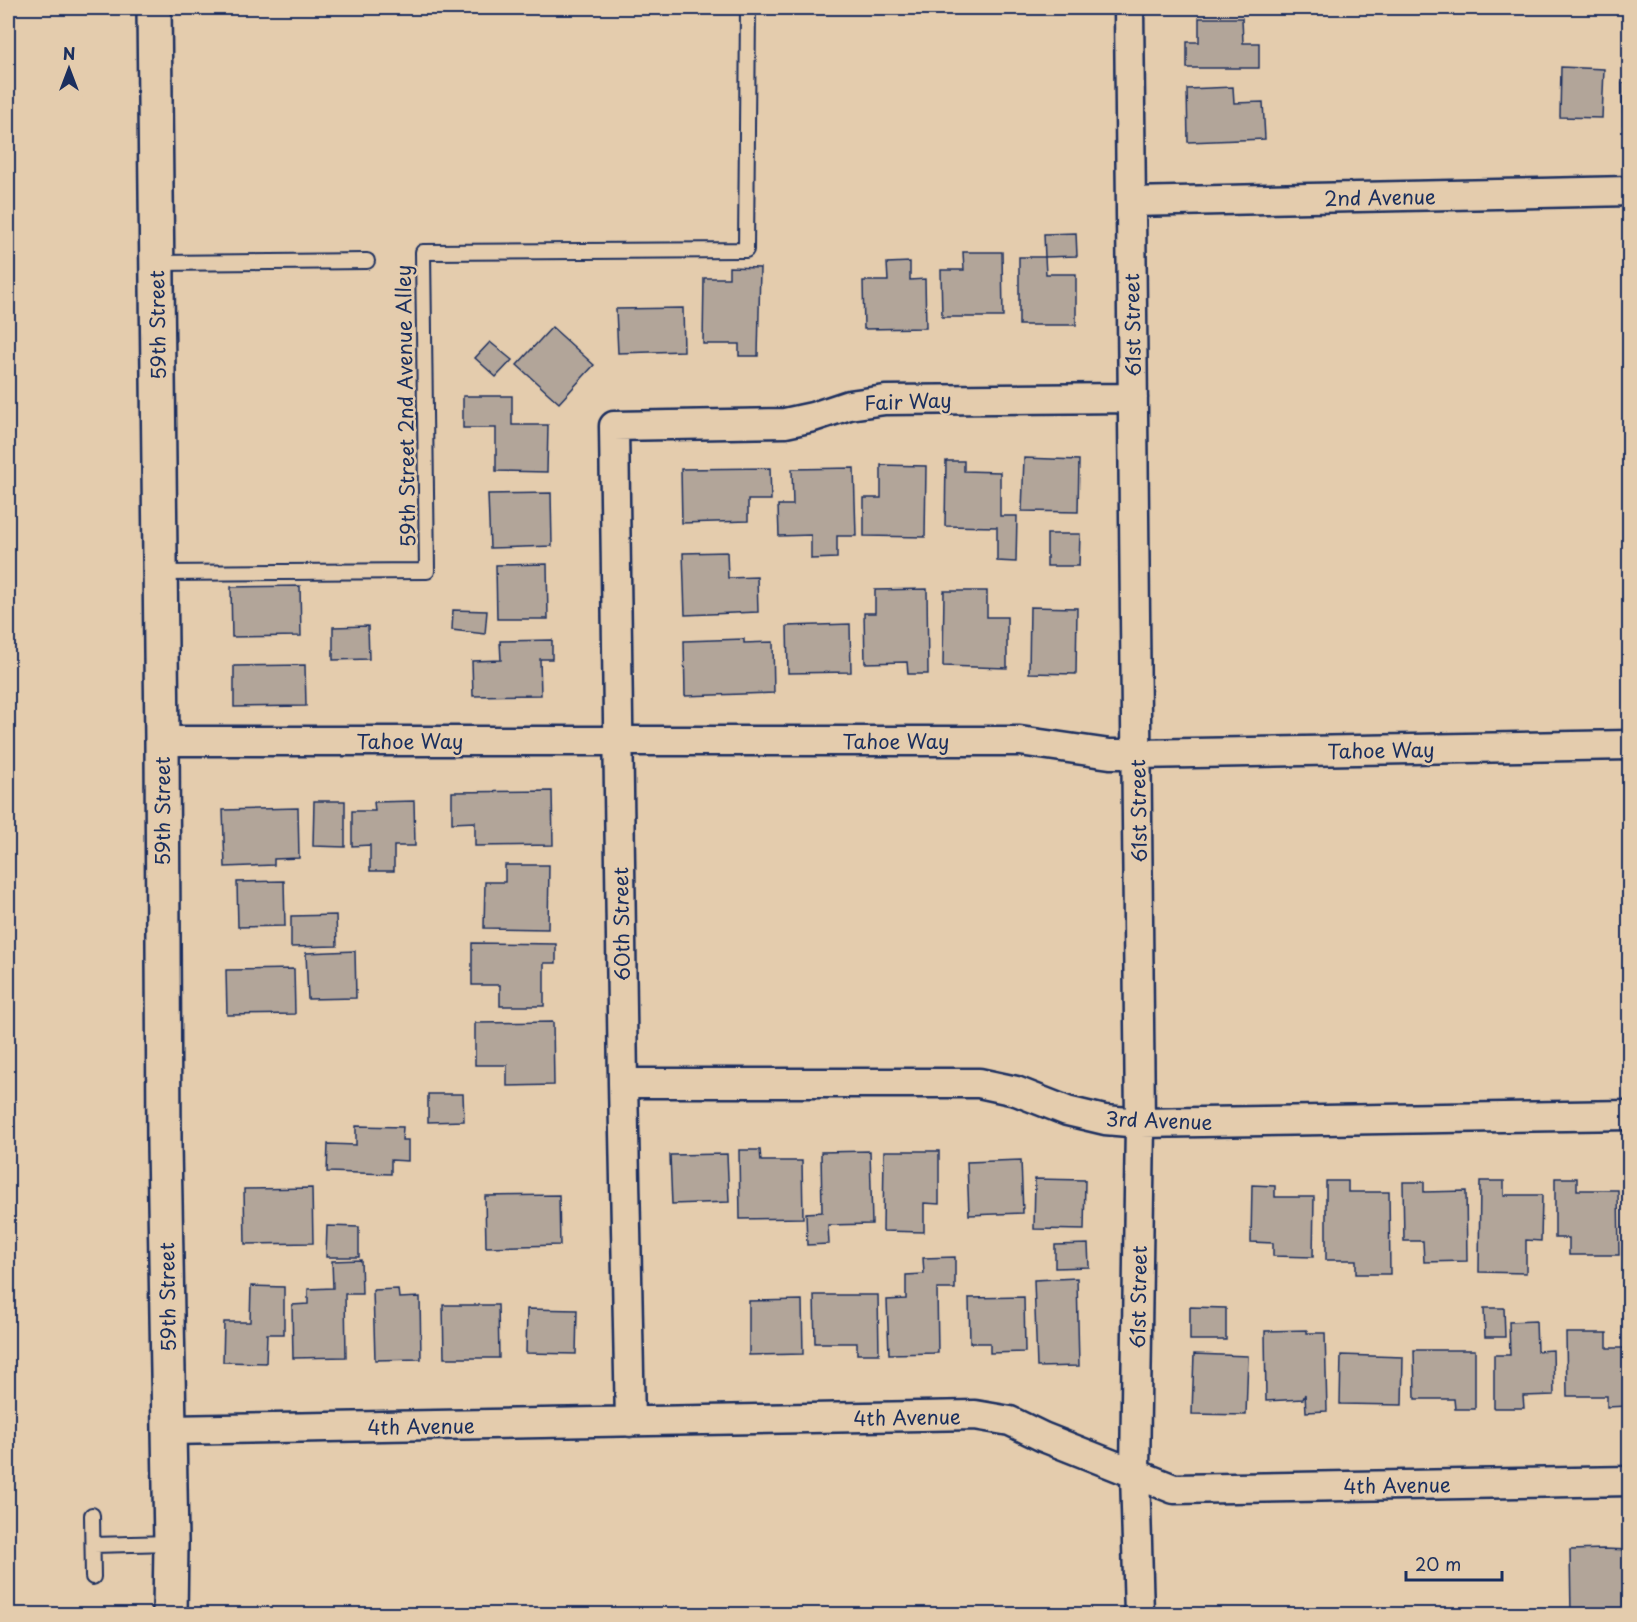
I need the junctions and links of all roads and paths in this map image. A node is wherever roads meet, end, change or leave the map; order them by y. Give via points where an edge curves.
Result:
1 (154, 8) edge
2 (748, 8) edge
3 (1129, 8) edge
4 (1629, 191) edge
5 (1131, 202) junction
6 (367, 261) dead end
7 (156, 263) junction
8 (1133, 398) junction
9 (614, 426) joint
10 (160, 573) junction
11 (162, 741) junction
12 (618, 741) junction
13 (1629, 745) edge
14 (1137, 754) junction
15 (623, 1083) junction
16 (1629, 1115) edge
17 (1140, 1123) junction
18 (630, 1422) junction
19 (170, 1430) junction
20 (1135, 1472) junction
21 (1629, 1481) edge
22 (92, 1515) dead end
23 (171, 1543) junction
24 (93, 1545) junction
25 (93, 1577) dead end
26 (170, 1614) edge
27 (1139, 1614) edge

1 - 7 street, 59th Street
2 - 10 lane, 59th Street 2nd Avenue Alley via 746,250 423,252 427,571
3 - 5 street, 61st Street
4 - 5 street, 2nd Avenue
5 - 8 street, 61st Street
6 - 7 lane
7 - 10 street, 59th Street
8 - 9 street, Fair Way via 885,400 849,405 785,423
8 - 14 street, 61st Street
9 - 12 street, 60th Street
10 - 11 street, 59th Street
11 - 12 street, Tahoe Way
11 - 19 street, 59th Street
12 - 14 street, Tahoe Way via 1020,741
12 - 15 street, 60th Street
13 - 14 street, Tahoe Way
14 - 17 street, 61st Street
15 - 17 street, 3rd Avenue via 979,1083 1016,1091 1067,1111
15 - 18 street, 60th Street
16 - 17 street, 3rd Avenue
17 - 20 street, 61st Street
18 - 19 street, 4th Avenue
18 - 20 street, 4th Avenue via 975,1415 1010,1421
19 - 23 street, 59th Street
20 - 21 street, 4th Avenue via 1174,1489
20 - 27 street, 61st Street
22 - 24 lane
23 - 24 lane
23 - 26 street, 59th Street
24 - 25 lane

